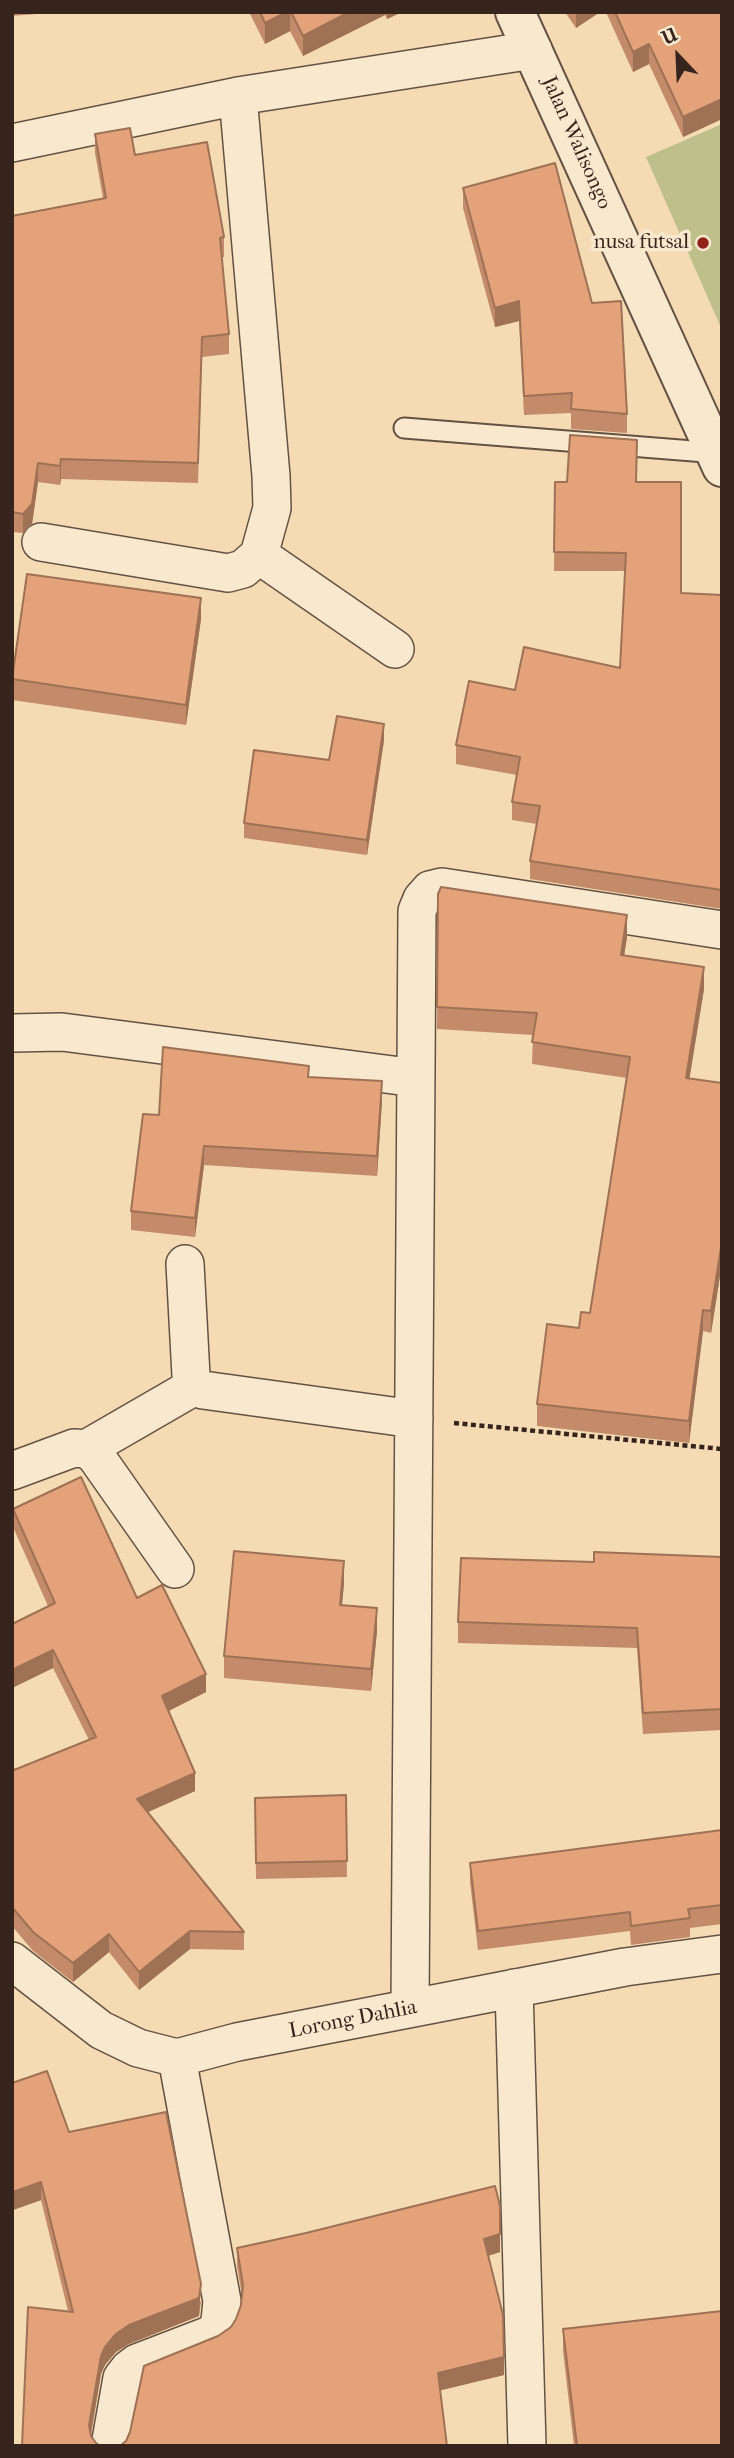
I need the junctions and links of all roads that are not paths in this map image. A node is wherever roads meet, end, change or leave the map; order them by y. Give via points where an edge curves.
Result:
1 (515, 12) edge
2 (533, 50) junction
3 (238, 96) junction
4 (12, 143) edge
5 (404, 428) dead end
6 (720, 457) edge
7 (41, 542) dead end
8 (259, 555) junction
9 (395, 649) dead end
10 (722, 930) edge
11 (12, 1033) edge
12 (416, 1078) junction
13 (186, 1264) dead end
14 (195, 1386) junction
15 (414, 1419) junction
16 (86, 1449) junction
17 (12, 1471) edge
18 (175, 1569) dead end
19 (722, 1954) edge
20 (12, 1961) edge
21 (513, 1988) junction
22 (410, 2008) junction
23 (177, 2058) junction
24 (110, 2446) edge
25 (527, 2446) edge

1 - 2 street, Jalan Walisongo
2 - 3 street
2 - 6 street, Jalan Walisongo
3 - 4 street
3 - 8 street via 271,476 272,508
5 - 6 lane
7 - 8 street via 228,573 243,569
8 - 9 street
10 - 12 street via 442,887 430,890 417,911
11 - 12 street via 62,1032
12 - 15 street
13 - 14 street
14 - 15 street
14 - 16 street
15 - 22 street
16 - 17 street via 75,1448
16 - 18 street via 95,1455
19 - 21 street, Lorong Dahlia via 625,1966
20 - 23 street, Lorong Dahlia via 101,2030 138,2048
21 - 22 street, Lorong Dahlia
21 - 25 street
22 - 23 street, Lorong Dahlia
23 - 24 street via 222,2301 220,2320 210,2335 129,2369 122,2378

